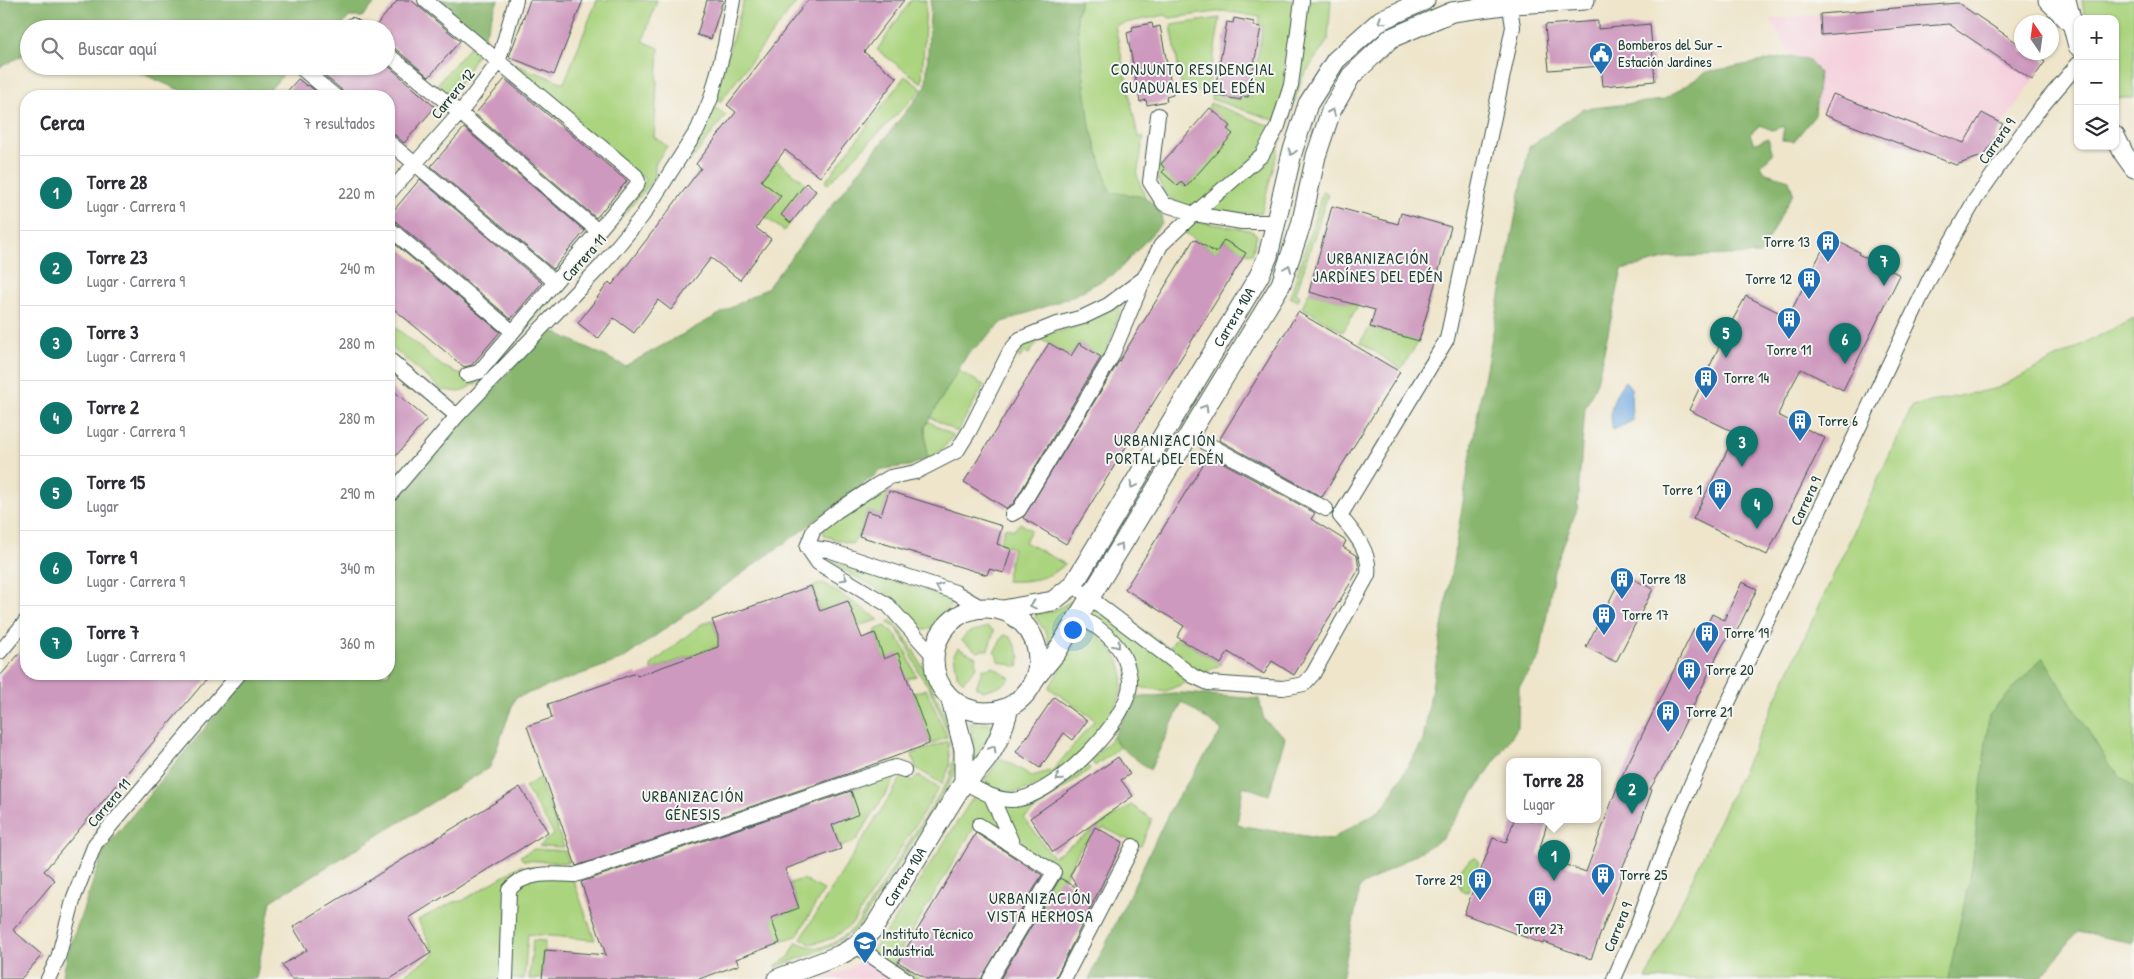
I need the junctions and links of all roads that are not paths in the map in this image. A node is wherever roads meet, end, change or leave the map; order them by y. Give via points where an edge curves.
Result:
1 (425, 0) edge
2 (516, 0) edge
3 (733, 0) edge
4 (1302, 0) edge
5 (1425, 0) edge
6 (1586, 0) edge
7 (2048, 0) edge
8 (2066, 0) edge
9 (1510, 2) edge
10 (2071, 23) junction
11 (2074, 33) edge
12 (395, 60) edge
13 (498, 63) junction
14 (2074, 69) edge
15 (310, 75) edge
16 (328, 90) edge
17 (460, 113) junction
18 (1158, 115) dead end
19 (2119, 144) edge
20 (395, 147) edge
21 (415, 164) junction
22 (2134, 168) edge
23 (395, 186) edge
24 (1194, 214) junction
25 (1276, 222) junction
26 (598, 231) junction
27 (395, 233) edge
28 (1144, 278) junction
29 (555, 282) junction
30 (513, 332) junction
31 (395, 364) edge
32 (467, 375) dead end
33 (457, 416) junction
34 (1206, 443) dead end
35 (395, 489) edge
36 (1326, 508) dead end
37 (1012, 514) dead end
38 (807, 547) junction
39 (1073, 585) junction
40 (1090, 598) junction
41 (982, 608) junction
42 (1003, 610) junction
43 (1078, 616) junction
44 (20, 628) edge
45 (0, 652) edge
46 (933, 655) junction
47 (1036, 677) junction
48 (234, 680) edge
49 (951, 700) junction
50 (1009, 707) junction
51 (904, 770) dead end
52 (964, 782) junction
53 (992, 796) junction
54 (979, 825) dead end
55 (1133, 846) dead end
56 (1014, 847) junction
57 (856, 946) junction
58 (48, 979) edge
59 (506, 979) edge
60 (777, 979) edge
61 (906, 979) edge
62 (990, 979) edge
63 (1064, 979) edge
64 (1614, 979) edge

1 - 13 street
2 - 13 street, Carrera 12
3 - 33 street, Carrera 11 via 725,45 708,106 698,129 643,215 602,265
4 - 24 street via 1290,85 1278,126 1262,155
5 -> 25 street, Carrera 10A via 1380,20 1336,60 1308,104 1292,153
6 - 9 street
7 - 10 street
8 - 10 street
40 -> 9 street via 1281,284 1301,225 1316,156 1331,111 1351,76 1391,38 1452,12
9 - 40 street via 1513,27 1447,339 1340,516 1360,541 1368,575 1313,674 1304,684 1283,688 1208,683 1193,676
10 - 11 street
12 - 17 street
13 - 17 street, Carrera 12
13 - 26 street via 636,176 637,185
14 - 64 street, Carrera 9 via 2037,112 1975,200 1930,278 1716,728 1670,832 1637,926
15 - 16 street
17 - 21 street, Carrera 12
17 - 26 street
18 - 24 street via 1150,182 1164,204
19 - 22 street
20 - 21 street
21 - 23 street, Carrera 12
21 - 29 street
24 - 25 street via 1242,222
24 - 28 street via 1161,245
25 -> 39 street, Carrera 10A via 1268,256 1259,276
26 - 29 street
27 - 30 street
28 - 37 street via 1111,358 1019,510
28 - 38 street via 1108,304 1083,317 1020,339 1010,350 957,451 916,472 890,476 814,529
29 - 30 street
30 - 32 street via 479,372
31 - 33 street
33 - 35 street, Carrera 11
34 - 36 street
41 -> 38 street via 945,589 828,550
38 -> 46 street via 818,563 888,605
39 - 40 street
39 -> 42 street, Carrera 10A via 1053,601
40 - 43 street
41 - 42 street
41 - 46 street via 962,613 946,626
42 - 47 street via 1021,620 1033,637 1038,656
43 - 47 street via 1056,653
43 -> 53 street via 1098,627 1124,654 1130,682 1126,699 1107,731 1084,757 1050,786 1012,800
44 - 45 street
46 - 49 street via 938,683
47 - 50 street via 1026,695
48 - 58 street, Carrera 11 via 95,844 74,898 58,958
49 - 50 street via 968,710 989,713
49 - 52 street via 964,749
52 -> 50 street, Carrera 10A via 979,771 1002,733
51 - 59 street via 895,767 834,786 575,874 543,874 519,880 509,890
52 - 53 street
52 - 57 street, Carrera 10A via 873,929
53 - 56 street
54 - 56 street
55 - 63 street
56 - 62 street via 1054,872
57 - 60 street, Carrera 10A via 840,956
57 - 61 street

